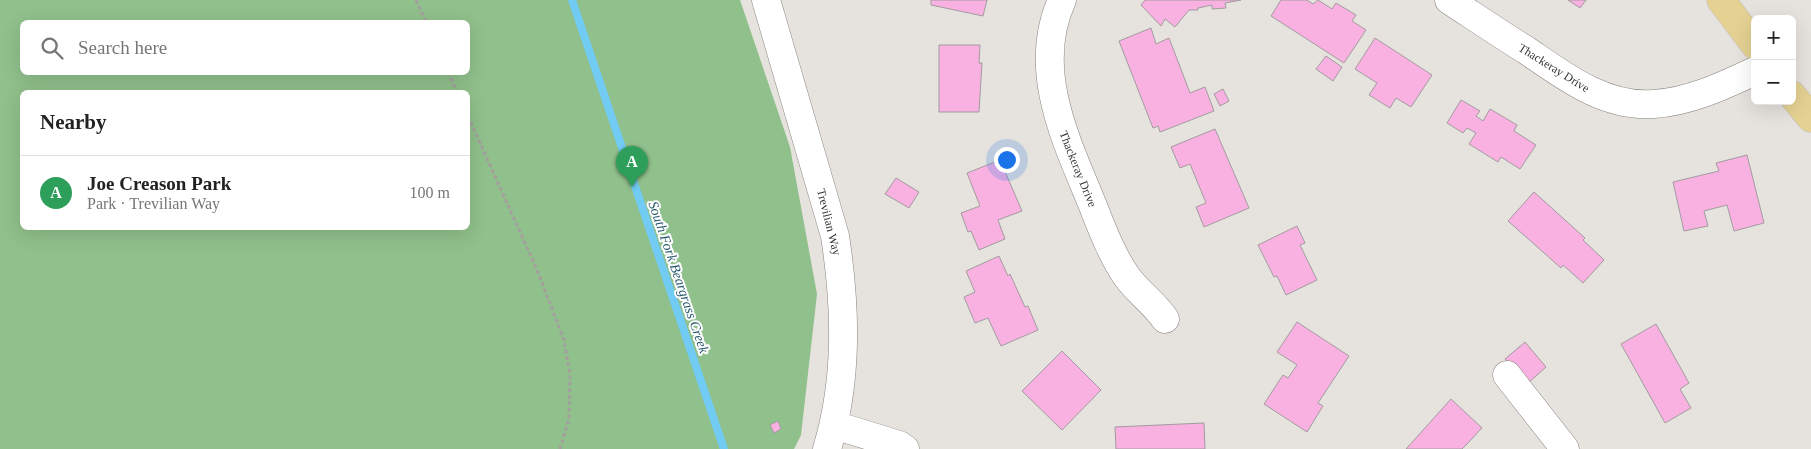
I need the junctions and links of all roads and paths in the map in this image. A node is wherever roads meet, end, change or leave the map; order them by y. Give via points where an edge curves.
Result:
1 (416, 0) edge
2 (766, 0) edge
3 (1062, 0) edge
4 (1449, 0) edge
5 (1721, 0) edge
6 (425, 20) edge
7 (1751, 40) edge
8 (1751, 73) edge
9 (449, 75) edge
10 (456, 90) edge
11 (1796, 100) edge
12 (1811, 118) edge
13 (470, 121) edge
14 (1165, 319) dead end
15 (1507, 375) dead end
16 (830, 437) edge
17 (560, 449) edge
18 (905, 449) edge
19 (1565, 449) edge

1 - 6 path
2 - 16 street, Trevilian Way via 835,236 841,276 842,377
3 - 14 street, Thackeray Drive via 1053,30 1050,56 1054,98 1062,131 1110,247 1126,276
4 - 8 street, Thackeray Drive via 1590,91 1617,101 1668,103 1712,90
5 - 7 main road
9 - 10 path
11 - 12 main road
13 - 17 path via 564,340 570,375 569,418
15 - 19 street
16 - 18 street via 898,445

